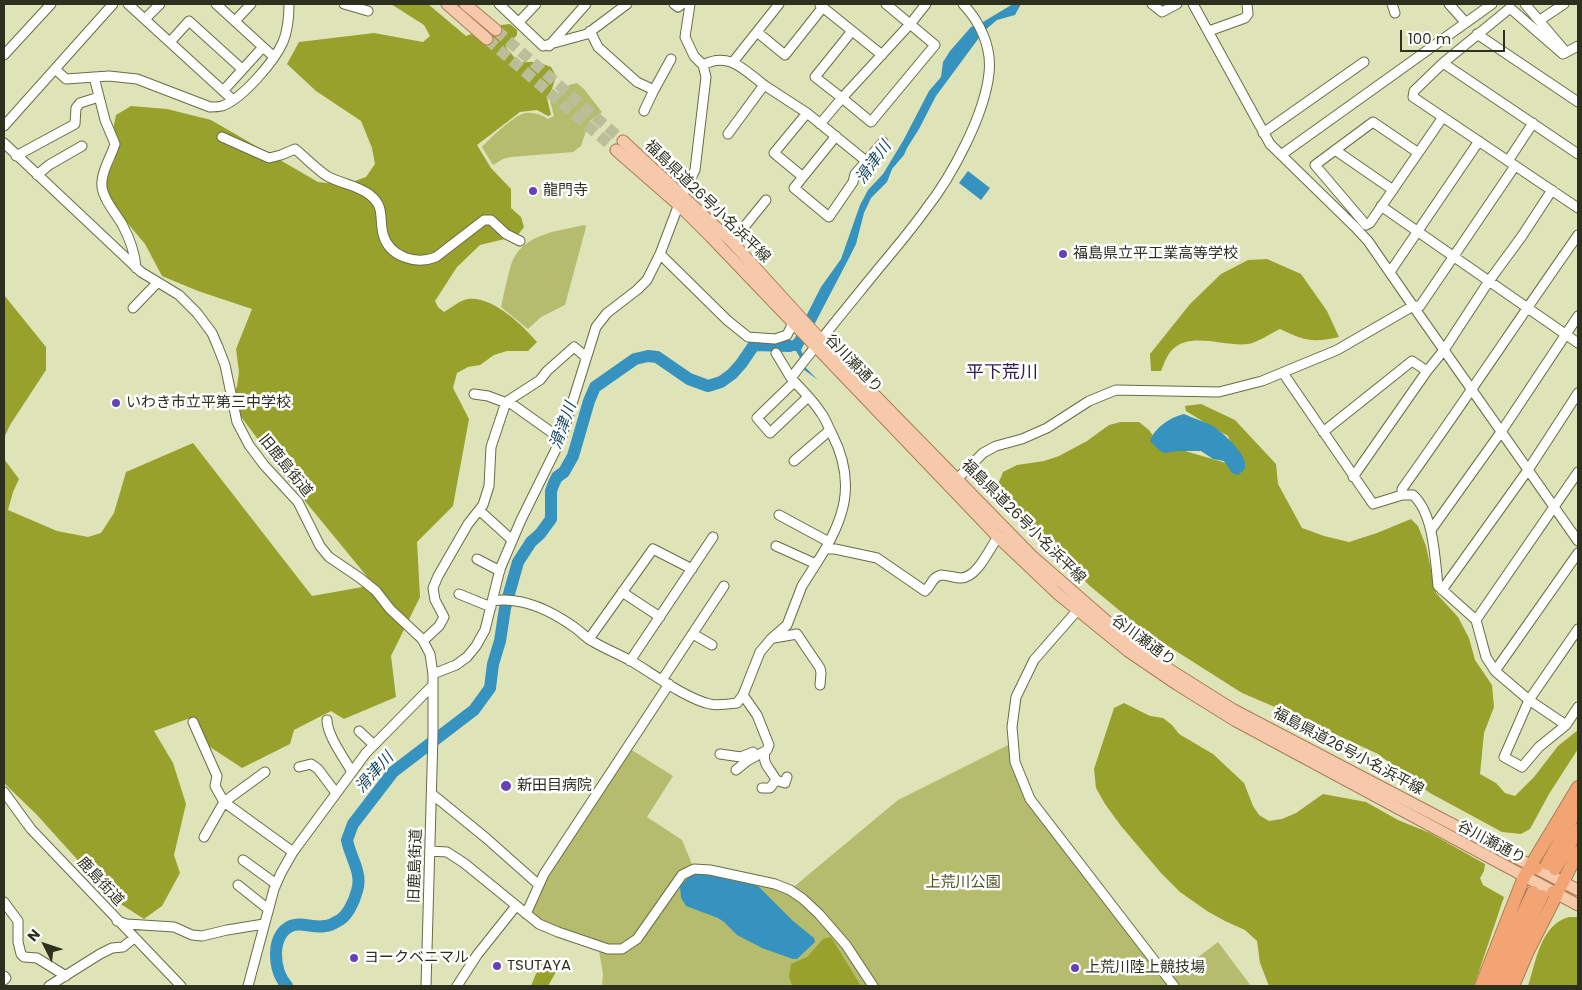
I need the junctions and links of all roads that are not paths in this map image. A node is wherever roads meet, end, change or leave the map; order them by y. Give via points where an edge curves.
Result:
1 (51, 4) edge
2 (113, 4) edge
3 (128, 4) edge
4 (160, 4) edge
5 (216, 4) edge
6 (251, 4) edge
7 (289, 4) edge
8 (344, 4) edge
9 (447, 4) edge
10 (465, 4) edge
11 (499, 4) edge
12 (536, 4) edge
13 (586, 4) edge
14 (627, 4) edge
15 (674, 4) edge
16 (682, 4) edge
17 (690, 4) edge
18 (779, 4) edge
19 (886, 4) edge
20 (926, 4) edge
21 (1152, 4) edge
22 (1177, 4) edge
23 (1193, 4) edge
24 (1247, 4) edge
25 (1450, 4) edge
26 (1492, 4) edge
27 (1525, 4) edge
28 (1564, 4) edge
29 (821, 6) edge
30 (966, 6) edge
31 (368, 11) dead end
32 (145, 20) junction
33 (1540, 20) junction
34 (234, 21) junction
35 (519, 22) junction
36 (1466, 23) junction
37 (911, 24) junction
38 (496, 30) tunnel mouth
39 (852, 30) junction
40 (590, 31) junction
41 (1209, 31) junction
42 (757, 32) junction
43 (1477, 34) junction
44 (488, 39) tunnel mouth
45 (170, 42) junction
46 (548, 46) junction
47 (262, 47) junction
48 (1574, 51) edge
49 (882, 54) junction
50 (4, 56) edge
51 (274, 58) junction
52 (671, 59) dead end
53 (733, 62) junction
54 (1364, 62) dead end
55 (1443, 63) junction
56 (703, 65) junction
57 (55, 69) junction
58 (242, 70) junction
59 (94, 77) junction
60 (764, 85) junction
61 (223, 90) junction
62 (654, 90) junction
63 (99, 98) junction
64 (842, 98) junction
65 (233, 100) junction
66 (1578, 102) edge
67 (644, 111) dead end
68 (807, 113) junction
69 (1443, 117) junction
70 (1533, 123) junction
71 (820, 124) junction
72 (4, 126) edge
73 (1263, 133) junction
74 (728, 134) dead end
75 (836, 136) junction
76 (222, 137) dead end
77 (1479, 141) junction
78 (883, 142) dead end
79 (4, 143) edge
80 (619, 145) tunnel mouth
81 (82, 146) dead end
82 (1335, 150) junction
83 (1417, 152) junction
84 (1578, 154) edge
85 (16, 156) junction
86 (1281, 156) junction
87 (866, 161) junction
88 (1511, 163) junction
89 (37, 175) junction
90 (803, 177) junction
91 (1393, 190) junction
92 (1552, 190) junction
93 (766, 200) dead end
94 (681, 201) junction
95 (1381, 206) junction
96 (1578, 208) edge
97 (1418, 231) junction
98 (1578, 235) edge
99 (520, 241) dead end
100 (732, 242) junction
101 (660, 254) junction
102 (1454, 256) junction
103 (136, 268) junction
104 (1390, 272) junction
105 (1489, 281) junction
106 (157, 283) junction
107 (1413, 306) junction
108 (133, 308) dead end
109 (1527, 308) junction
110 (1578, 316) edge
111 (798, 324) junction
112 (1566, 334) junction
113 (816, 340) junction
114 (1578, 343) edge
115 (1444, 350) junction
116 (776, 354) dead end
117 (586, 357) junction
118 (1427, 371) junction
119 (1283, 373) junction
120 (793, 380) junction
121 (1472, 391) junction
122 (1578, 393) edge
123 (474, 394) dead end
124 (808, 397) junction
125 (506, 402) junction
126 (830, 430) junction
127 (1322, 432) junction
128 (1501, 432) junction
129 (561, 439) junction
130 (794, 461) dead end
131 (1528, 470) junction
132 (1578, 472) edge
133 (1353, 477) junction
134 (953, 482) junction
135 (1402, 495) junction
136 (1555, 508) junction
137 (480, 510) junction
138 (779, 515) dead end
139 (1431, 530) junction
140 (713, 537) dead end
141 (998, 537) junction
142 (512, 540) junction
143 (1578, 541) edge
144 (828, 545) junction
145 (776, 546) dead end
146 (1578, 553) edge
147 (477, 559) dead end
148 (816, 564) junction
149 (692, 569) junction
150 (500, 571) junction
151 (724, 586) dead end
152 (1442, 590) junction
153 (622, 592) junction
154 (459, 594) dead end
155 (494, 603) junction
156 (1080, 607) junction
157 (660, 617) junction
158 (1476, 620) junction
159 (1578, 629) edge
160 (693, 634) junction
161 (589, 639) junction
162 (771, 639) junction
163 (423, 641) junction
164 (712, 645) dead end
165 (630, 661) junction
166 (1495, 671) junction
167 (433, 674) junction
168 (666, 682) junction
169 (820, 685) dead end
170 (432, 686) junction
171 (743, 695) junction
172 (1529, 700) junction
173 (1578, 708) edge
174 (327, 720) dead end
175 (194, 722) dead end
176 (1566, 725) junction
177 (359, 731) dead end
178 (374, 745) junction
179 (767, 749) junction
180 (720, 754) dead end
181 (300, 767) dead end
182 (736, 770) dead end
183 (265, 772) dead end
184 (352, 772) junction
185 (787, 777) dead end
186 (776, 780) junction
187 (1578, 787) edge
188 (762, 788) dead end
189 (4, 792) edge
190 (336, 793) junction
191 (432, 794) junction
192 (224, 802) junction
193 (1578, 807) edge
194 (1578, 830) edge
195 (204, 837) dead end
196 (430, 851) junction
197 (293, 852) junction
198 (1578, 852) edge
199 (243, 860) dead end
200 (1538, 869) junction
201 (276, 884) junction
202 (238, 885) dead end
203 (538, 885) junction
204 (1578, 890) edge
205 (1551, 891) junction
206 (4, 902) edge
207 (1578, 905) edge
208 (516, 906) junction
209 (268, 909) junction
210 (526, 914) junction
211 (117, 920) junction
212 (264, 924) junction
213 (134, 938) junction
214 (66, 976) junction
215 (49, 986) edge
216 (181, 986) edge
217 (248, 986) edge
218 (426, 986) edge
219 (456, 986) edge
220 (873, 986) edge
221 (1174, 986) edge
222 (1481, 986) edge
223 (1492, 986) edge
224 (1502, 986) edge
225 (1513, 986) edge

1 - 50 street
2 - 57 street
3 - 32 street
4 - 32 street
5 - 34 street
6 - 34 street
7 - 51 street via 288,25
8 - 31 street
9 - 44 main road
10 - 38 main road
11 - 35 street
12 - 35 street
13 - 46 street
14 - 40 street
15 - 16 street via 678,7
17 - 56 street via 685,37 694,56
18 - 42 street
19 - 37 street
20 - 37 street
21 - 22 street via 1162,12
23 - 41 street
24 - 41 street via 1245,18
25 - 36 street
26 - 36 street
27 - 33 street
28 - 33 street
29 - 39 street
29 - 42 street via 785,55
30 - 113 street via 977,20 986,44 989,72 984,102 968,139 928,208
32 - 45 street
33 - 48 street
34 - 47 street
35 - 46 street via 543,46
36 - 86 street
37 - 49 street
37 - 64 street via 935,44 871,122
39 - 49 street
39 - 64 street via 815,77
40 - 46 street
40 - 62 street via 598,47 637,82
41 - 73 street
42 - 53 street
43 - 48 street via 1510,8 1562,54
43 - 55 street
43 - 66 street
45 - 58 street via 189,21
45 - 61 street
47 - 51 street
47 - 58 street
49 - 64 street
51 - 65 street
52 - 62 street
53 - 56 street via 720,59
53 - 60 street
54 - 73 street
55 - 69 street via 1414,91 1413,97
55 - 70 street
56 - 94 street via 706,85 695,170
57 - 59 street via 66,79
57 - 72 street
58 - 61 street
59 - 63 street
59 - 65 street via 137,78 210,108 221,107
60 - 68 street
60 - 74 street
61 - 65 street
62 - 67 street
63 - 85 street via 80,103 76,108 76,124
63 - 103 street via 115,144 101,184 127,234 136,256
64 - 71 street
68 - 71 street
68 - 90 street via 774,154
69 - 77 street
69 - 83 street
70 - 84 street
70 - 88 street
71 - 75 street
73 - 86 street
75 - 87 street
75 - 90 street
76 - 99 street via 269,158 295,149 328,176 365,191 381,209 387,242 408,259 436,257 488,219
77 - 88 street
77 - 97 street
78 - 87 street
79 - 85 street, 旧鹿島街道
80 - 94 main road, 福島県道26号小名浜平線
81 - 89 street
82 - 83 street via 1373,122
82 - 91 street
82 - 95 street via 1315,165 1366,225
83 - 91 street
85 - 89 street, 旧鹿島街道
86 - 104 street via 1355,227
87 - 90 street via 854,174 853,182 829,217 794,188
88 - 92 street
88 - 102 street
89 - 103 street, 旧鹿島街道
91 - 95 street
92 - 96 street
92 - 105 street
93 - 100 street
94 - 100 main road, 福島県道26号小名浜平線
94 - 101 street
94 - 111 main road
95 - 97 street
97 - 102 street
97 - 104 street
98 - 109 street
100 - 111 main road, 福島県道26号小名浜平線
101 - 111 street via 748,337 775,339 787,335
101 - 117 street via 647,280 596,326
102 - 105 street
102 - 107 street via 1420,306
103 - 106 street, 旧鹿島街道
104 - 107 street
105 - 109 street
105 - 115 street
106 - 108 street
106 - 163 street, 旧鹿島街道 via 179,295 212,333 225,365 237,422 264,465 298,502 320,546 329,557 376,591
107 - 115 street
107 - 119 street via 1337,350
109 - 112 street
109 - 121 street
110 - 112 street
111 - 113 main road, 福島県道26号小名浜平線
112 - 114 street
112 - 128 street
113 - 120 street
113 - 134 main road, 福島県道26号小名浜平線
115 - 118 street
115 - 121 street
116 - 120 street
117 - 125 street via 574,348 540,380
117 - 129 street
118 - 127 street via 1412,361
118 - 133 street
119 - 127 street
119 - 134 street via 1219,392 1116,390 1089,401 1047,428 983,453
120 - 124 street
120 - 124 street via 757,418 770,433
121 - 128 street
121 - 135 street via 1402,489
122 - 131 street
123 - 125 street
124 - 126 street
125 - 129 street
125 - 137 street via 491,447 490,486
126 - 130 street
126 - 144 street via 843,461 846,493 840,520
127 - 133 street
128 - 131 street
128 - 139 street
129 - 142 street
131 - 136 street
131 - 152 street
132 - 136 street
133 - 135 street via 1373,504
134 - 141 main road, 谷川瀬通り
134 - 156 main road, 福島県道26号小名浜平線 via 1033,557
135 - 139 street via 1413,495 1418,499
136 - 143 street
136 - 158 street
137 - 142 street
137 - 163 street via 468,524 438,576 434,595 444,617
138 - 144 street
139 - 152 street via 1438,586
140 - 149 street
141 - 144 street via 980,567 968,576 936,576 925,591 877,558
141 - 156 main road, 谷川瀬通り via 1044,582
142 - 150 street
144 - 148 street
145 - 148 street
146 - 166 street
147 - 150 street
148 - 162 street via 802,586 787,625
149 - 153 street via 653,549
149 - 157 street
150 - 155 street
151 - 160 street
152 - 158 street
153 - 157 street
153 - 161 street
154 - 155 street
155 - 161 street via 512,600 533,604 574,626
155 - 167 street via 484,630 468,657
156 - 200 main road, 谷川瀬通り via 1128,651 1236,721
156 - 221 street via 1034,660 1016,696 1012,727 1015,762 1035,806
157 - 165 street
158 - 166 street via 1486,656
159 - 172 street
160 - 164 street
160 - 168 street
161 - 165 street
162 - 169 street via 797,634 820,668
162 - 171 street via 760,652
163 - 167 street, 旧鹿島街道 via 430,654
165 - 168 street
166 - 172 street
167 - 170 street, 旧鹿島街道
168 - 171 street via 713,705 736,703
168 - 203 street
170 - 178 street
170 - 191 street, 旧鹿島街道
171 - 179 street via 758,715
172 - 176 street
172 - 176 street via 1504,757 1522,767 1539,747
173 - 176 street
174 - 184 street via 334,741
175 - 192 street via 217,776 215,786
177 - 178 street
178 - 184 street
179 - 180 street via 741,757
179 - 182 street
179 - 186 street via 763,759
181 - 190 street via 311,764 318,769
183 - 192 street
184 - 190 street
185 - 186 street via 786,783
186 - 188 street via 770,788
187 - 200 highway
189 - 211 street, 鹿島街道 via 31,829
190 - 197 street
191 - 196 street, 旧鹿島街道
191 - 203 street
192 - 195 street
192 - 197 street
193 - 200 highway
194 - 200 highway
196 - 208 street via 447,852
196 - 218 street, 旧鹿島街道
197 - 201 street
198 - 205 highway
199 - 201 street
200 - 205 main road
200 - 222 highway
201 - 209 street
202 - 209 street
203 - 210 street
204 - 205 main road
205 - 207 main road
205 - 223 highway via 1505,951
205 - 224 highway via 1514,954
205 - 225 highway
206 - 214 street via 18,921 21,954 37,958
208 - 210 street
208 - 219 street
209 - 212 street
210 - 220 street via 558,932 608,948 622,949 638,939 682,875 694,869 710,870 775,884 803,898 846,945
211 - 212 street via 127,924 174,927 202,936
211 - 213 street, 鹿島街道
212 - 217 street
213 - 214 street via 100,954
213 - 216 street, 鹿島街道
214 - 215 street

